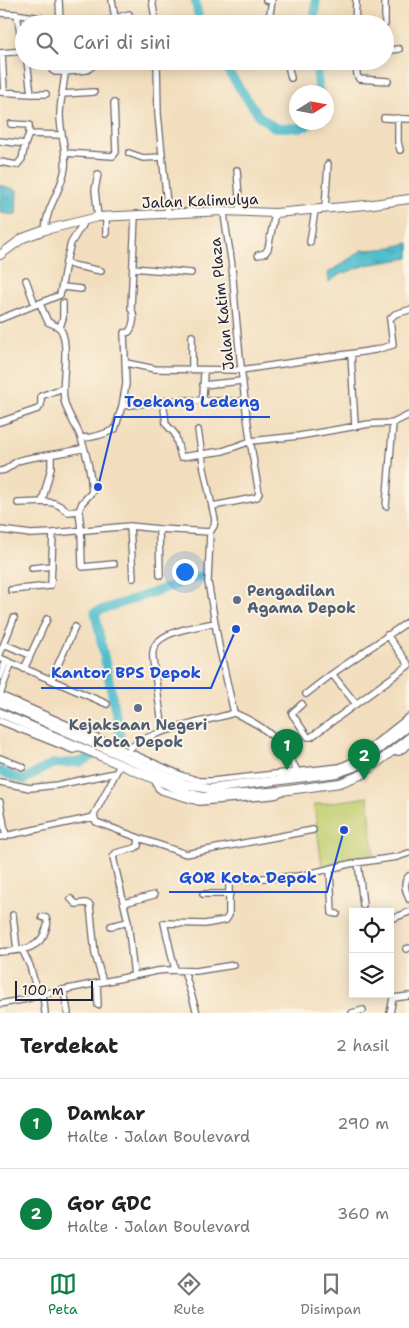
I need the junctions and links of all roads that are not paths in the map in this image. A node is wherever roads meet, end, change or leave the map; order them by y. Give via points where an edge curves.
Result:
1 (59, 0) edge
2 (112, 0) edge
3 (152, 0) edge
4 (266, 0) edge
5 (273, 0) edge
6 (356, 0) edge
7 (385, 0) edge
8 (0, 13) edge
9 (17, 14) joint
10 (129, 14) dead end
11 (22, 15) edge
12 (60, 15) edge
13 (114, 15) edge
14 (126, 15) edge
15 (154, 15) edge
16 (271, 15) edge
17 (355, 15) edge
18 (385, 15) edge
19 (399, 49) dead end
20 (394, 50) edge
21 (15, 52) edge
22 (1, 53) edge
23 (28, 70) edge
24 (52, 70) edge
25 (87, 70) edge
26 (157, 70) edge
27 (289, 70) edge
28 (358, 70) edge
29 (66, 72) junction
30 (291, 78) dead end
31 (388, 80) dead end
32 (2, 92) edge
33 (94, 92) dead end
34 (31, 94) junction
35 (46, 94) dead end
36 (62, 94) junction
37 (114, 103) dead end
38 (384, 118) dead end
39 (398, 118) junction
40 (409, 119) edge
41 (11, 124) dead end
42 (29, 134) junction
43 (61, 135) junction
44 (0, 141) edge
45 (25, 144) junction
46 (400, 150) dead end
47 (65, 153) junction
48 (129, 153) dead end
49 (162, 157) junction
50 (0, 162) edge
51 (328, 164) dead end
52 (237, 170) dead end
53 (98, 174) dead end
54 (409, 199) edge
55 (325, 209) junction
56 (315, 210) junction
57 (224, 211) junction
58 (240, 211) junction
59 (275, 213) junction
60 (168, 214) junction
61 (136, 216) junction
62 (98, 217) junction
63 (106, 217) junction
64 (85, 220) junction
65 (46, 230) junction
66 (106, 233) dead end
67 (310, 242) dead end
68 (0, 255) edge
69 (258, 255) dead end
70 (66, 262) junction
71 (133, 268) junction
72 (102, 271) dead end
73 (191, 272) dead end
74 (26, 280) dead end
75 (63, 287) junction
76 (81, 289) dead end
77 (63, 302) dead end
78 (37, 305) junction
79 (409, 310) edge
80 (0, 319) edge
81 (60, 328) junction
82 (192, 336) dead end
83 (350, 354) junction
84 (126, 363) junction
85 (192, 369) junction
86 (204, 370) junction
87 (241, 370) junction
88 (242, 382) junction
89 (204, 385) junction
90 (63, 388) junction
91 (203, 400) junction
92 (163, 401) junction
93 (244, 402) junction
94 (122, 406) junction
95 (409, 414) edge
96 (0, 422) edge
97 (394, 423) junction
98 (355, 426) junction
99 (198, 430) dead end
100 (81, 438) junction
101 (251, 441) junction
102 (84, 448) junction
103 (201, 454) junction
104 (51, 456) junction
105 (0, 471) edge
106 (42, 502) junction
107 (18, 503) dead end
108 (213, 506) junction
109 (386, 506) dead end
110 (78, 511) junction
111 (130, 526) junction
112 (81, 529) junction
113 (159, 529) junction
114 (0, 530) edge
115 (210, 532) junction
116 (53, 533) junction
117 (114, 564) dead end
118 (52, 566) junction
119 (32, 568) dead end
120 (160, 575) dead end
121 (133, 578) dead end
122 (11, 590) dead end
123 (14, 618) dead end
124 (47, 619) dead end
125 (409, 621) edge
126 (215, 623) junction
127 (76, 627) dead end
128 (388, 635) junction
129 (4, 644) junction
130 (0, 654) edge
131 (30, 655) junction
132 (6, 661) edge
133 (409, 665) edge
134 (24, 669) junction
135 (332, 674) junction
136 (2, 678) edge
137 (51, 680) junction
138 (306, 694) dead end
139 (0, 695) edge
140 (0, 702) edge
141 (107, 704) dead end
142 (302, 704) dead end
143 (356, 704) junction
144 (0, 713) edge
145 (234, 713) junction
146 (409, 717) edge
147 (0, 721) edge
148 (409, 725) edge
149 (163, 731) junction
150 (409, 738) edge
151 (409, 745) edge
152 (83, 746) junction
153 (128, 750) junction
154 (393, 751) junction
155 (0, 758) edge
156 (120, 765) junction
157 (23, 767) dead end
158 (115, 773) junction
159 (300, 774) junction
160 (314, 776) junction
161 (0, 782) edge
162 (317, 786) junction
163 (0, 802) edge
164 (94, 817) junction
165 (313, 830) dead end
166 (3, 837) edge
167 (139, 838) junction
168 (409, 853) edge
169 (358, 862) junction
170 (330, 869) junction
171 (409, 876) edge
172 (203, 894) dead end
173 (230, 894) junction
174 (154, 895) dead end
175 (70, 899) dead end
176 (409, 899) edge
177 (124, 903) junction
178 (363, 905) dead end
179 (409, 912) edge
180 (13, 914) dead end
181 (337, 914) dead end
182 (42, 917) dead end
183 (394, 918) dead end
184 (128, 922) junction
185 (110, 926) dead end
186 (20, 950) junction
187 (0, 952) edge
188 (234, 965) dead end
189 (175, 970) junction
190 (184, 971) junction
191 (134, 976) junction
192 (103, 982) junction
193 (96, 984) junction
194 (64, 991) junction
195 (41, 994) junction
196 (409, 996) edge
197 (0, 1004) edge
198 (98, 1005) dead end
199 (364, 1010) dead end
200 (45, 1013) edge
201 (68, 1013) edge
202 (197, 1013) edge
203 (352, 1013) edge
204 (390, 1013) edge

1 - 12 street
2 - 13 street
3 - 15 street
4 - 5 street
5 - 16 street
6 - 17 street
7 - 18 street
8 - 9 street
9 - 11 street
10 - 14 street
19 - 20 street
21 - 22 street
22 - 32 street
23 - 34 street
24 - 29 street
25 - 29 street
26 - 49 street
27 - 30 street
28 - 31 street via 359,79
29 - 36 street
32 - 34 street
33 - 36 street
34 - 35 street
36 - 43 street
37 - 47 street via 116,152 113,156
38 - 39 street
39 - 40 street
39 - 46 street
41 - 42 street via 29,125
42 - 43 street
42 - 45 street
43 - 47 street
44 - 45 street
45 - 50 street via 22,159 17,165
47 - 65 street via 61,184 48,211
48 - 49 street via 143,158
49 - 60 street
51 - 55 street
52 - 58 street
53 - 62 street via 95,190
54 - 55 main road, Jalan Kalimulya
55 - 56 main road, Jalan Kalimulya
56 - 59 main road, Jalan Kalimulya
56 - 67 street
57 - 58 main road, Jalan Kalimulya
57 - 60 main road, Jalan Kalimulya
57 - 87 street, Jalan Katim Plaza
58 - 59 main road, Jalan Kalimulya
59 - 69 street via 268,249
60 - 61 main road, Jalan Kalimulya
61 - 63 main road, Jalan Kalimulya
61 - 71 street
62 - 63 main road, Jalan Kalimulya
62 - 64 main road, Jalan Kalimulya
63 - 66 street
64 - 65 main road, Jalan Kalimulya
64 - 70 street via 71,243
65 - 68 main road, Jalan Kalimulya via 23,238
70 - 72 street
70 - 75 street
71 - 73 street
71 - 84 street via 133,327 124,332
74 - 78 street
75 - 76 street
75 - 78 street via 60,294
77 - 81 street
78 - 80 street
78 - 81 street via 48,322
79 - 83 street via 390,319 393,345
81 - 90 street via 65,356
82 - 85 street
83 - 87 street
83 - 98 street
84 - 85 street via 155,369
84 - 94 street
85 - 86 street
86 - 87 street
86 - 89 street
87 - 88 street, Jalan Katim Plaza
88 - 89 street
88 - 93 street, Jalan Katim Plaza
89 - 91 street
90 - 96 street via 41,396 38,409
90 - 100 street via 66,408
91 - 92 street
91 - 93 street
92 - 94 street
92 - 103 street via 166,424 175,434 181,457
93 - 101 street, Jalan Katim Plaza
94 - 100 street via 115,429
95 - 97 street
97 - 98 street
97 - 109 street
98 - 101 street
99 - 103 street
100 - 102 street
101 - 103 street via 223,451
101 - 108 street, Jalan Katim Plaza via 257,497
102 - 104 street
102 - 110 street via 92,492
103 - 108 street
104 - 105 street via 18,461 6,471
104 - 106 street
106 - 107 street
106 - 110 street via 54,503 68,512
108 - 115 street via 215,520
110 - 112 street
111 - 112 street
111 - 113 street
111 - 121 street
112 - 116 street
112 - 117 street via 82,566
113 - 115 street
113 - 120 street
114 - 116 street
115 - 126 street via 208,582
116 - 118 street
118 - 119 street
118 - 122 street via 50,586
123 - 129 street
124 - 131 street
125 - 128 street
126 - 145 street
126 - 149 street via 168,635 153,649
127 - 137 street
128 - 133 street
128 - 135 street
129 - 130 street
129 - 131 street
131 - 134 street
132 - 134 street
132 - 136 street
133 - 143 street
134 - 137 street
135 - 138 street
135 - 143 street
136 - 139 street
137 - 141 street
139 - 153 street
140 - 152 main road
142 - 143 street via 292,714 311,737
144 - 152 main road
145 - 149 street
145 - 159 street via 265,729 285,750
146 - 159 street via 353,761 340,767
147 - 152 street via 73,750
148 - 160 main road via 357,766
149 - 153 street
150 - 154 main road
151 - 154 street via 399,752
152 - 156 main road
152 - 159 main road via 209,790
153 - 159 street via 200,781
154 - 162 main road via 356,778
155 - 157 street
156 - 158 street
156 - 162 main road via 203,797
158 - 161 street via 30,788
158 - 164 street
159 - 160 main road
160 - 162 main road
163 - 166 street
164 - 166 street
164 - 167 street via 96,822
165 - 167 street via 186,854
167 - 177 street via 138,846 116,853 113,858
168 - 169 street
169 - 170 street
169 - 178 street
170 - 173 street via 300,876 229,880
170 - 181 street via 332,913
171 - 176 street via 405,881
172 - 173 street
173 - 189 street via 226,920 205,924 164,923
174 - 177 street
175 - 192 street via 76,904 90,906 95,954
177 - 184 street
179 - 183 street
180 - 186 street
182 - 186 street via 48,924 43,937 34,946
184 - 185 street
184 - 191 street
186 - 187 street
186 - 195 street
188 - 190 street
189 - 190 street
189 - 191 street
190 - 202 street
191 - 192 street
192 - 193 street
193 - 194 street
193 - 198 street
194 - 195 street
194 - 201 street
195 - 197 street
195 - 200 street
196 - 204 street via 393,998
199 - 203 street

